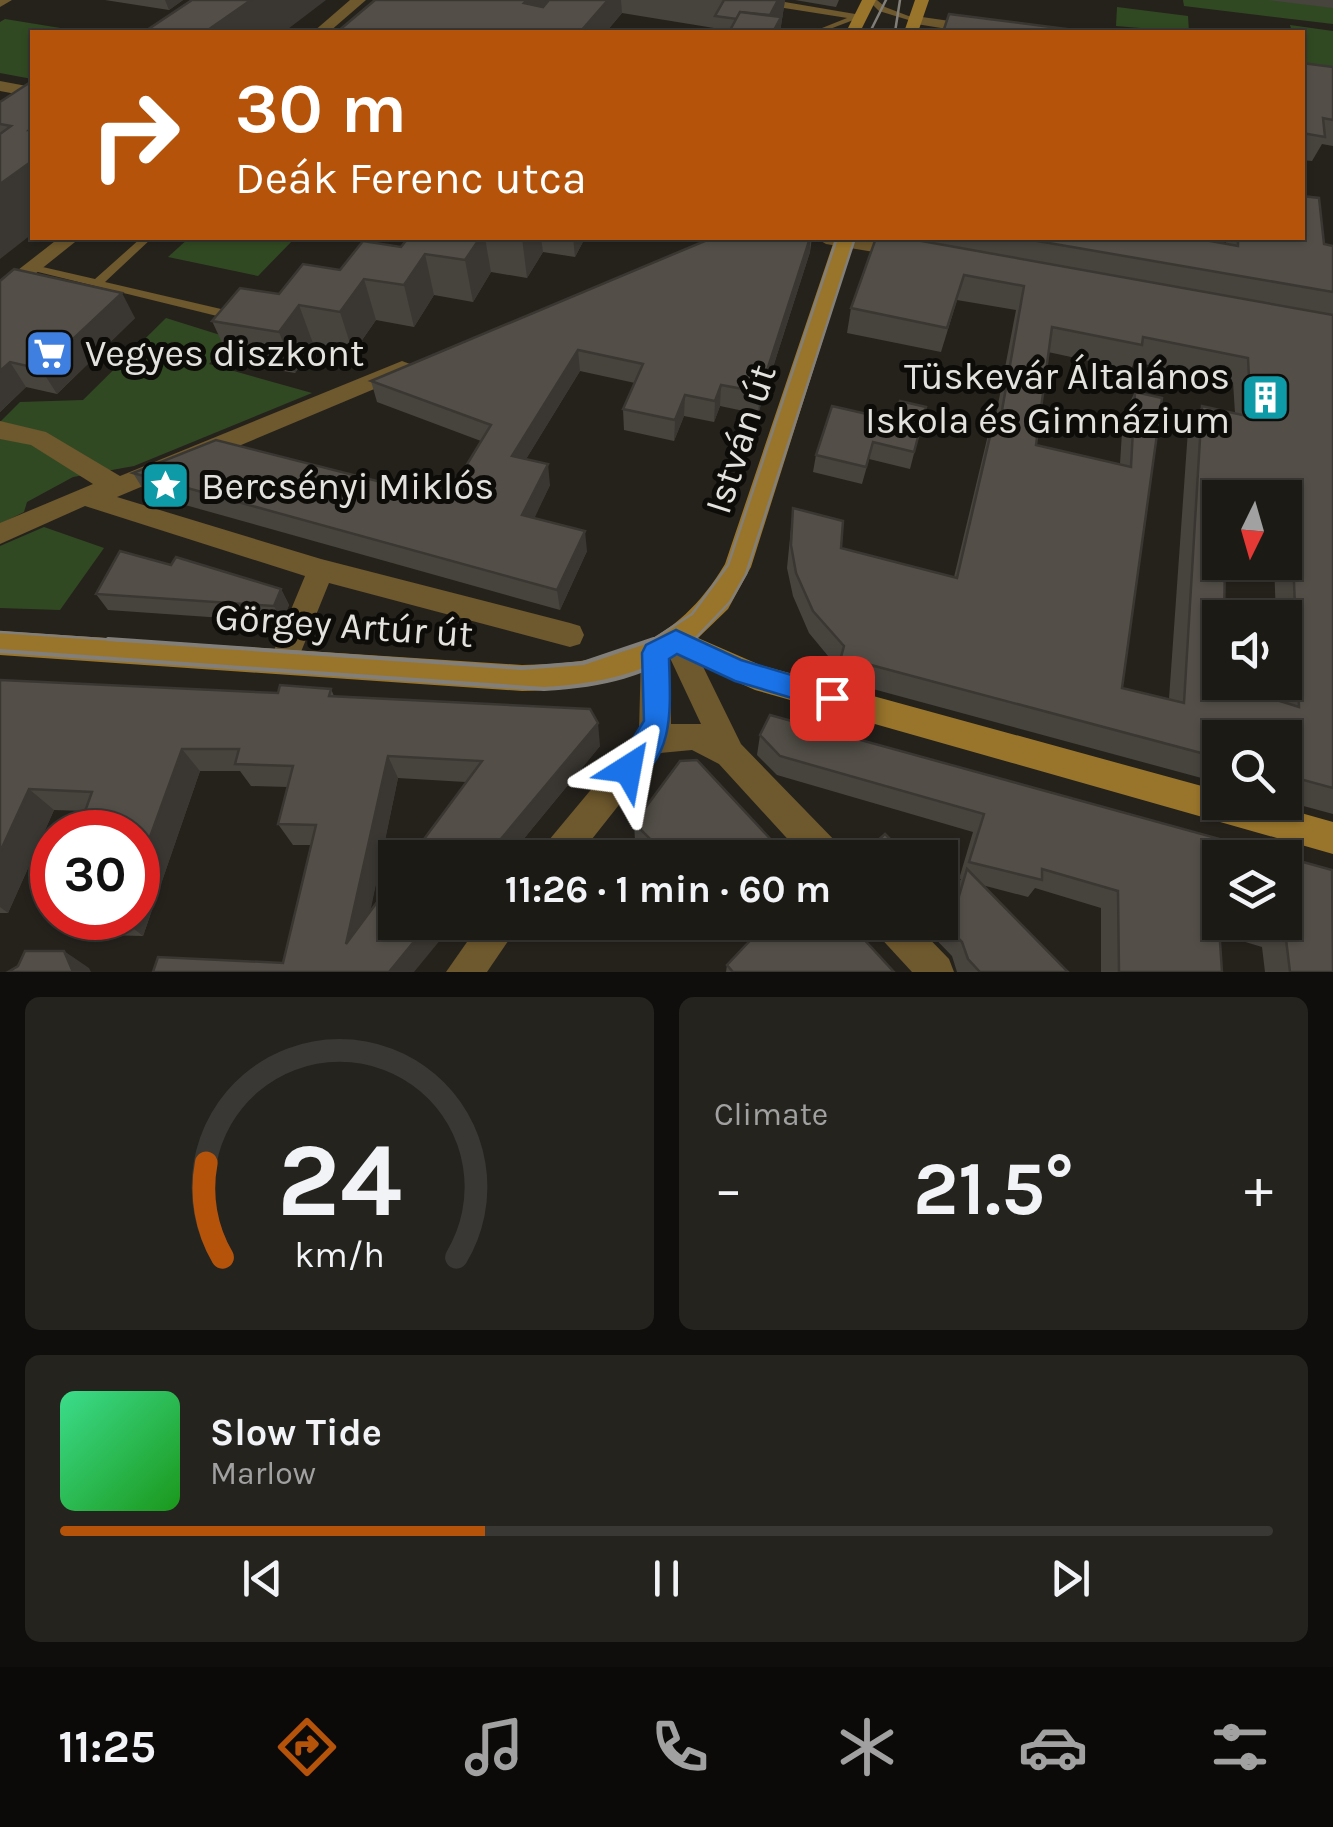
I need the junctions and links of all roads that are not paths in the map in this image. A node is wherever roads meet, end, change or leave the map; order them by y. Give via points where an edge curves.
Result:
1 (359, 0) edge
2 (741, 0) edge
3 (871, 0) edge
4 (922, 0) edge
5 (860, 16) junction
6 (913, 26) edge
7 (322, 30) edge
8 (822, 30) edge
9 (854, 30) edge
10 (966, 30) edge
11 (0, 86) edge
12 (30, 92) edge
13 (68, 240) edge
14 (144, 240) edge
15 (838, 240) edge
16 (849, 240) edge
17 (931, 256) edge
18 (34, 268) junction
19 (97, 283) junction
20 (0, 295) edge
21 (217, 312) edge
22 (429, 358) edge
23 (0, 430) edge
24 (118, 486) junction
25 (83, 496) junction
26 (0, 534) edge
27 (320, 570) junction
28 (570, 635) dead end
29 (0, 643) edge
30 (666, 647) junction
31 (284, 660) junction
32 (652, 739) junction
33 (730, 754) junction
34 (1333, 838) edge
35 (571, 840) edge
36 (811, 840) edge
37 (490, 940) edge
38 (907, 940) edge
39 (464, 972) edge
40 (936, 972) edge

1 - 7 street
2 - 5 street
3 - 5 street
3 - 6 lane
4 - 6 street
5 - 8 lane
5 - 9 street
6 - 10 street
11 - 12 street
13 - 18 street
14 - 19 lane
15 - 30 street, István út via 738,568 706,616
16 - 17 street
18 - 19 lane
18 - 20 street
19 - 21 lane
22 - 24 street
23 - 24 street via 38,438
24 - 25 street
25 - 26 street
25 - 27 street
27 - 28 street
27 - 31 street
29 - 31 street, Görgey Artúr út
30 - 31 street, Görgey Artúr út via 596,673 544,679
30 - 32 street
30 - 33 street
30 - 34 street
32 - 33 street via 694,736
32 - 35 street
33 - 36 street
37 - 39 street
38 - 40 street

